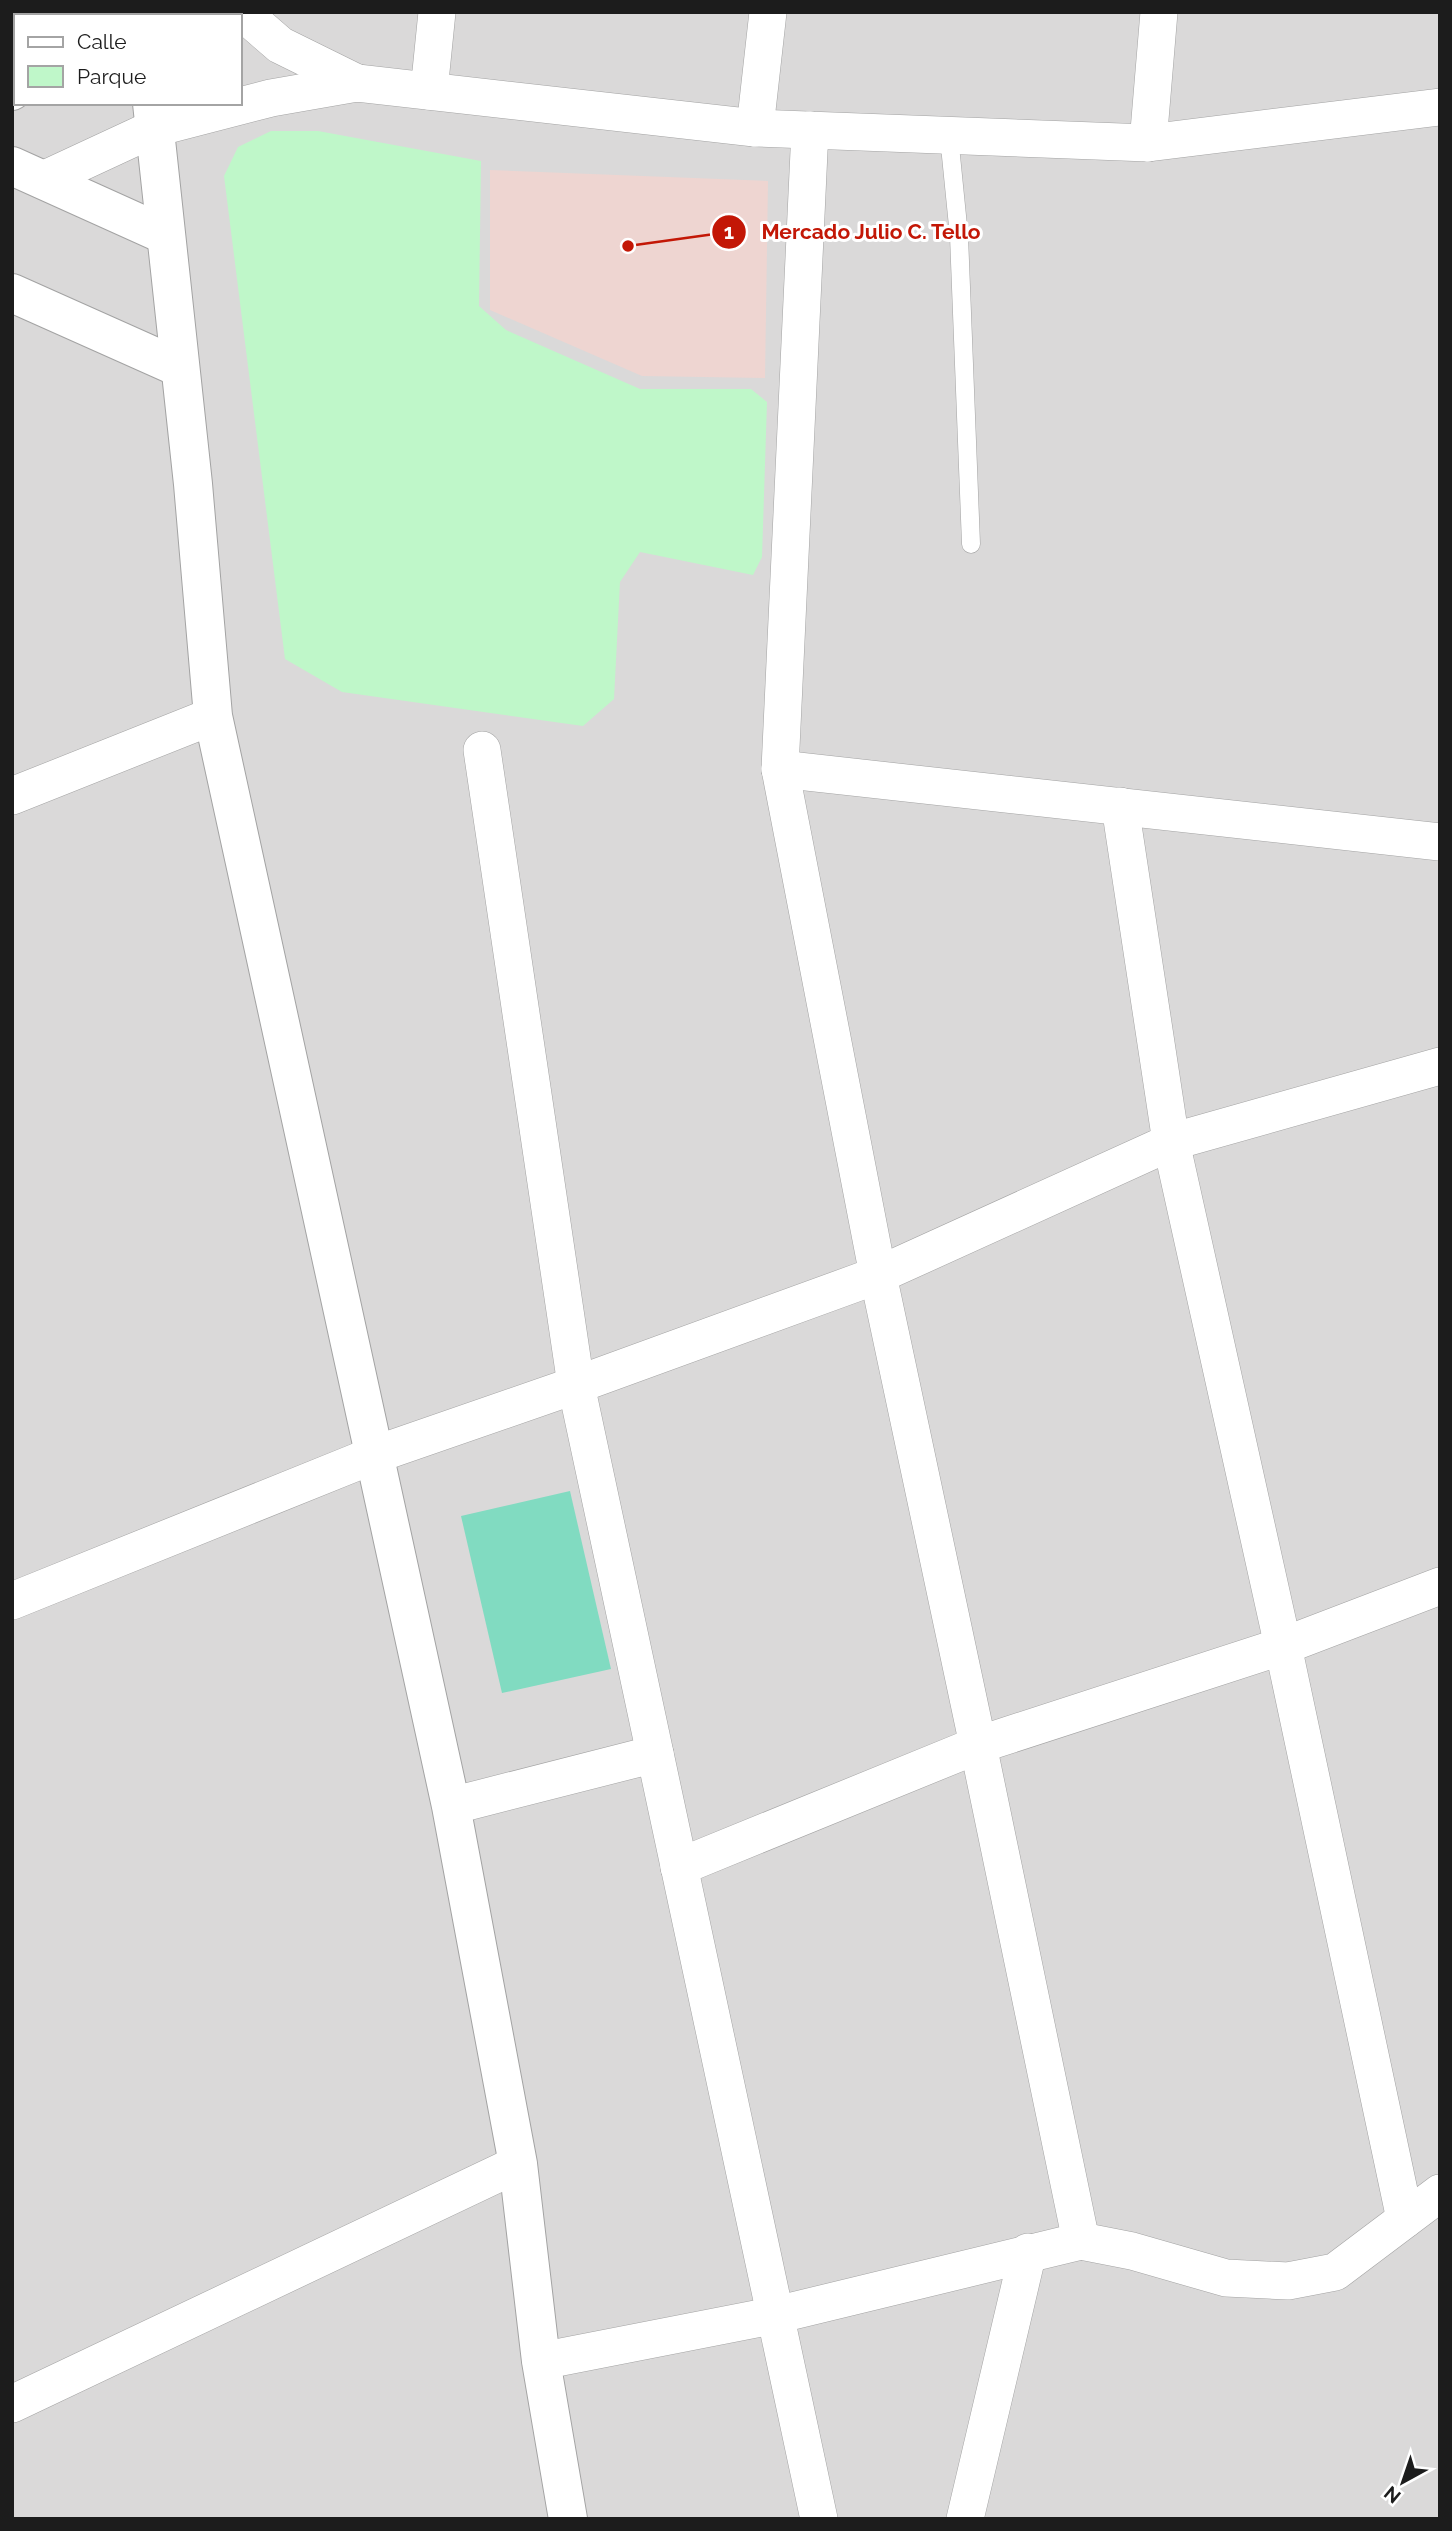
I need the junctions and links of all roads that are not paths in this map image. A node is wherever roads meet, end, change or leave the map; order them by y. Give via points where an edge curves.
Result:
1 (242, 12) edge
2 (437, 12) edge
3 (768, 12) edge
4 (1159, 12) edge
5 (357, 83) junction
6 (429, 91) junction
7 (242, 102) edge
8 (225, 105) edge
9 (1440, 107) edge
10 (153, 116) edge
11 (755, 128) junction
12 (810, 130) junction
13 (949, 136) junction
14 (1148, 143) junction
15 (28, 173) edge
16 (165, 235) junction
17 (12, 293) edge
18 (180, 368) junction
19 (971, 544) dead end
20 (212, 716) junction
21 (482, 750) dead end
22 (780, 769) junction
23 (12, 796) edge
24 (1120, 806) junction
25 (1440, 842) edge
26 (1440, 1066) edge
27 (1171, 1142) junction
28 (878, 1275) junction
29 (576, 1385) junction
30 (374, 1455) junction
31 (1440, 1586) edge
32 (12, 1601) edge
33 (1283, 1646) junction
34 (978, 1745) junction
35 (655, 1754) junction
36 (450, 1807) junction
37 (679, 1867) junction
38 (518, 2164) junction
39 (1440, 2193) edge
40 (1405, 2219) junction
41 (1080, 2241) junction
42 (1028, 2252) junction
43 (776, 2315) junction
44 (541, 2361) junction
45 (12, 2404) edge
46 (568, 2519) edge
47 (819, 2519) edge
48 (965, 2519) edge

1 - 5 street via 280,45
2 - 6 street
3 - 11 street
4 - 14 street
5 - 6 street
5 - 7 street
6 - 11 street
8 - 10 street
9 - 14 street
10 - 15 street
10 - 16 street
11 - 12 street
12 - 13 street
12 - 22 street
13 - 14 street
13 - 19 lane via 959,236
15 - 16 street
16 - 18 street
17 - 18 street
18 - 20 street
20 - 23 street
20 - 30 street
21 - 29 street
22 - 24 street
22 - 28 street
24 - 25 street
24 - 27 street
26 - 27 street
27 - 28 street
27 - 33 street
28 - 29 street
28 - 34 street
29 - 30 street
29 - 35 street
30 - 32 street
30 - 36 street
31 - 33 street
33 - 34 street
33 - 40 street
34 - 37 street
34 - 41 street
35 - 36 street
35 - 37 street
36 - 38 street
37 - 43 street
38 - 44 street
38 - 45 street
39 - 40 street
40 - 41 street via 1335,2272 1288,2281 1226,2278
41 - 42 street
42 - 43 street
42 - 48 street
43 - 44 street
43 - 47 street
44 - 46 street

